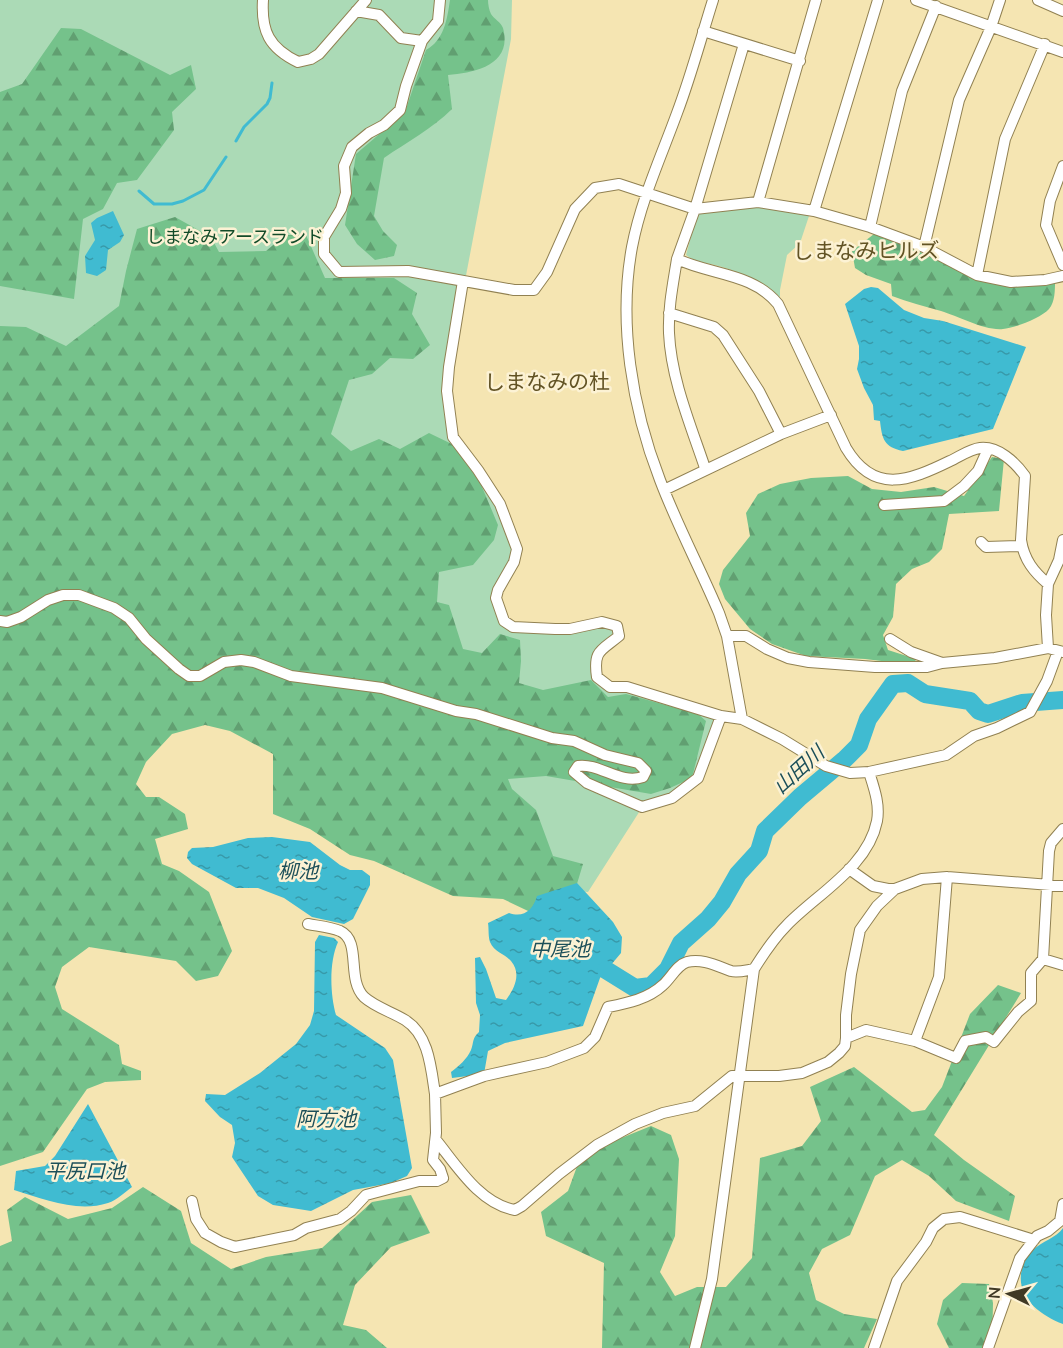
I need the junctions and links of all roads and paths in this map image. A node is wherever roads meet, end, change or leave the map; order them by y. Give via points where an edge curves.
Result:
1 (263, 0) edge
2 (366, 0) edge
3 (440, 0) edge
4 (713, 0) edge
5 (816, 0) edge
6 (878, 0) edge
7 (916, 0) edge
8 (1000, 0) edge
9 (1038, 0) edge
10 (936, 6) junction
11 (356, 11) junction
12 (1063, 11) edge
13 (991, 27) junction
14 (703, 31) junction
15 (422, 41) junction
16 (744, 44) junction
17 (1045, 44) junction
18 (1063, 52) edge
19 (800, 61) junction
20 (1063, 166) edge
21 (647, 192) junction
22 (758, 202) junction
23 (695, 209) junction
24 (814, 211) junction
25 (870, 226) junction
26 (924, 247) junction
27 (677, 259) junction
28 (1063, 265) edge
29 (977, 275) junction
30 (1063, 276) edge
31 (464, 281) junction
32 (669, 313) junction
33 (831, 415) junction
34 (781, 434) junction
35 (988, 450) junction
36 (705, 468) junction
37 (664, 490) junction
38 (884, 505) dead end
39 (1063, 540) edge
40 (981, 542) dead end
41 (1021, 546) junction
42 (1048, 584) junction
43 (0, 621) edge
44 (727, 636) junction
45 (890, 639) dead end
46 (1056, 650) edge
47 (942, 663) junction
48 (721, 716) junction
49 (742, 719) junction
50 (869, 772) junction
51 (1063, 829) edge
52 (849, 868) junction
53 (947, 877) junction
54 (1048, 885) junction
55 (1063, 886) edge
56 (895, 889) junction
57 (308, 924) dead end
58 (1043, 959) junction
59 (1063, 966) edge
60 (754, 969) junction
61 (846, 1038) junction
62 (915, 1041) junction
63 (740, 1076) junction
64 (435, 1094) junction
65 (436, 1140) junction
66 (192, 1201) dead end
67 (1063, 1204) edge
68 (1034, 1240) junction
69 (695, 1348) edge
70 (874, 1348) edge
71 (988, 1348) edge

1 - 11 street via 263,21 270,41 298,62 319,54
2 - 11 street
3 - 15 street via 438,21
4 - 14 street
5 - 19 street
6 - 24 street
7 - 10 street
8 - 13 street
9 - 12 street
10 - 13 street
10 - 25 street via 902,91
11 - 15 street via 379,15 401,38
13 - 17 street
13 - 26 street via 959,100
14 - 16 street
14 - 21 street
15 - 31 street via 400,111 352,147 344,166 346,193 342,209 324,237 324,254 339,272 408,271
16 - 19 street
16 - 23 street
17 - 18 street
17 - 29 street via 1005,138
19 - 22 street
20 - 28 street via 1050,201 1047,225
21 - 23 street
21 - 31 street via 619,184 595,188 576,209 547,272 534,290
21 - 37 street via 630,263 627,310 632,374 641,421
22 - 23 street
22 - 24 street
23 - 27 street
24 - 25 street
25 - 26 street
26 - 29 street
27 - 32 street
27 - 33 street via 739,278 770,294
29 - 30 street via 1011,282
31 - 48 street via 449,367 453,437 500,504 517,549 496,598 504,621 513,627 555,629 602,622 617,626 619,636 600,650 595,662 597,677 610,687 627,687
32 - 34 street via 714,327 723,335
32 - 36 street via 669,336 680,390
33 - 34 street
33 - 35 street via 852,458 875,477 914,477 971,451
34 - 36 street
35 - 38 street via 978,471 944,501
35 - 41 street via 1005,454 1025,476
36 - 37 street
37 - 44 street
39 - 42 street
40 - 41 street via 986,547
41 - 42 street via 1027,562
42 - 46 street via 1046,615
43 - 48 street via 21,617 63,595 79,595 129,618 146,639 189,676 200,676 224,662 254,662 291,676 382,688 574,741 605,755 638,763 646,771 634,780 585,765 574,772 586,783 642,807 672,798 698,778
44 - 47 street via 746,636 767,649 809,662 903,668
44 - 49 street
45 - 47 street via 911,652
46 - 47 street
46 - 50 street via 1047,681 1030,712 974,736 946,755
48 - 49 street
49 - 50 street via 826,766 850,773
50 - 52 street via 877,796 877,821 869,843
51 - 54 street via 1051,843
52 - 56 street via 873,886
52 - 60 street via 788,925
53 - 54 street
53 - 56 street via 922,879
53 - 62 street via 939,976
54 - 55 street
54 - 58 street
56 - 61 street via 860,930 851,974
57 - 64 street via 339,931 349,938 356,985 364,997 418,1032 427,1052
58 - 59 street
58 - 62 street via 1031,973 1031,1001 994,1042 986,1037 964,1041 956,1058
60 - 63 street
60 - 64 street via 734,972 698,961 685,963 651,993 634,1002 608,1007 595,1037 584,1048
61 - 62 street via 866,1030
61 - 63 street via 845,1046 828,1062 802,1073
63 - 65 street via 732,1076 694,1106 635,1124 597,1145 515,1210 497,1205 478,1189
63 - 69 street via 712,1279
64 - 65 street
65 - 66 street via 433,1160 443,1178 366,1195 340,1219 294,1235 235,1247 205,1233 196,1219
67 - 68 street via 1060,1221
68 - 70 street via 960,1217 944,1219 933,1228 897,1281
68 - 71 street via 1020,1258

